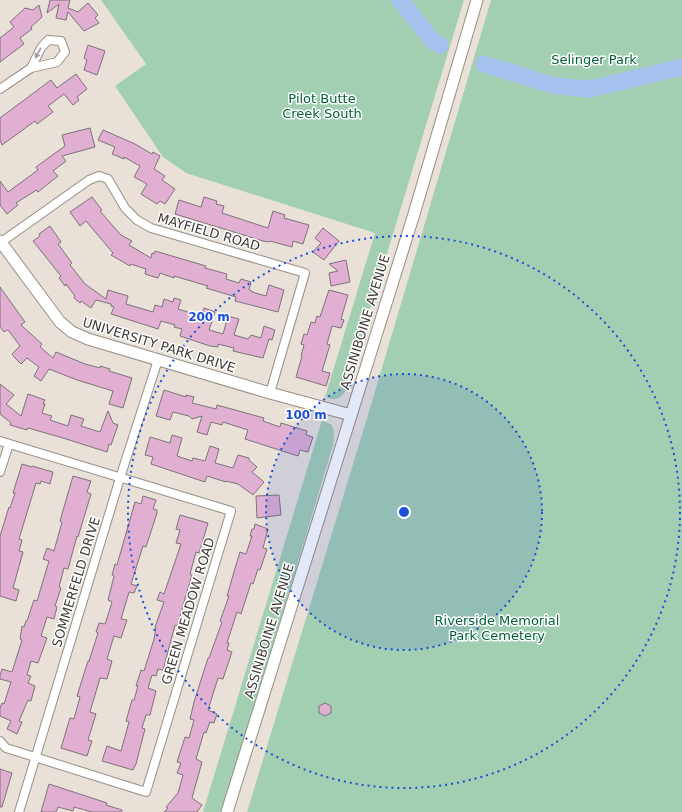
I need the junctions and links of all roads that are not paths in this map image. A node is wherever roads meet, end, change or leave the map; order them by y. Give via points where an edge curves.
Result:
1 (477, 0) edge
2 (31, 68) dead end
3 (0, 90) edge
4 (0, 242) edge
5 (158, 360) junction
6 (270, 393) junction
7 (351, 415) junction
8 (0, 441) edge
9 (8, 444) junction
10 (0, 472) edge
11 (120, 478) junction
12 (0, 741) edge
13 (35, 758) junction
14 (19, 812) edge
15 (227, 812) edge

1 - 7 street, ASSINIBOINE AVENUE
2 - 3 street
4 - 5 street, UNIVERSITY PARK DRIVE via 60,322 72,332
4 - 6 street, MAYFIELD ROAD via 89,180 99,176 108,179 125,208 137,220 151,228 306,273
5 - 6 street, UNIVERSITY PARK DRIVE
5 - 11 street, SOMMERFELD DRIVE
6 - 7 street, UNIVERSITY PARK DRIVE
7 - 15 street, ASSINIBOINE AVENUE
8 - 9 street, GREEN MEADOW ROAD
9 - 10 street
9 - 11 street, GREEN MEADOW ROAD
11 - 13 street, SOMMERFELD DRIVE
11 - 13 street, GREEN MEADOW ROAD via 231,511 146,792
12 - 13 street, GREEN MEADOW ROAD via 6,748
13 - 14 street, SOMMERFELD DRIVE

